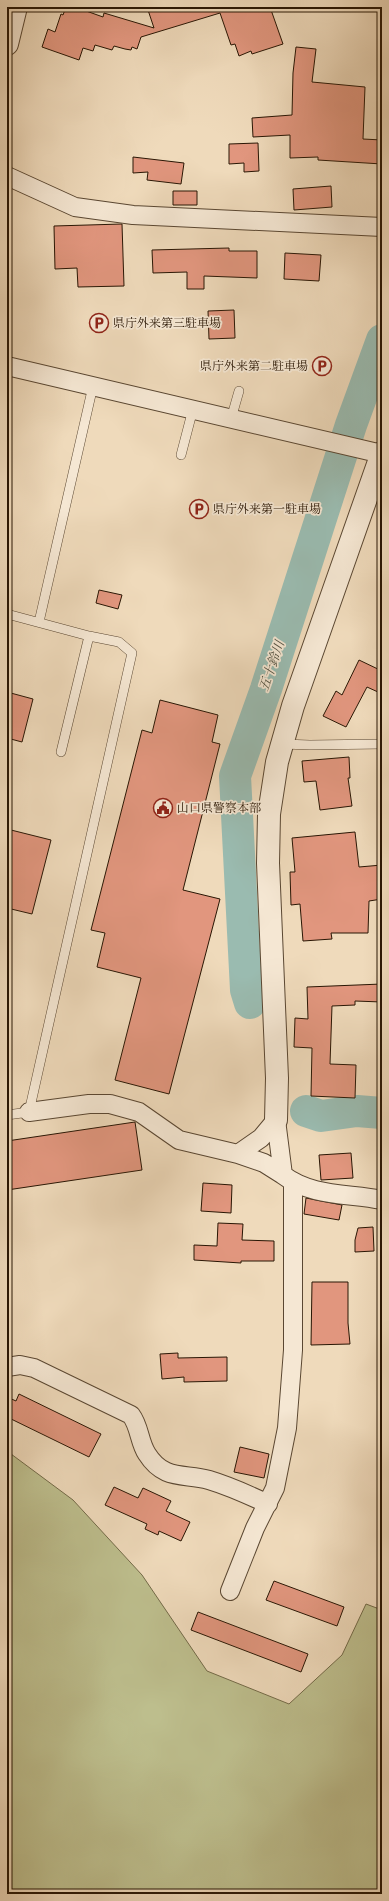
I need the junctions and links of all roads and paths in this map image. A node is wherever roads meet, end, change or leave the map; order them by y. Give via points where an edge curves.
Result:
1 (16, 7) edge
2 (7, 44) edge
3 (7, 176) edge
4 (382, 227) edge
5 (7, 366) edge
6 (93, 386) junction
7 (239, 391) dead end
8 (193, 409) junction
9 (231, 419) junction
10 (382, 453) edge
11 (181, 456) dead end
12 (7, 614) edge
13 (39, 622) junction
14 (89, 636) junction
15 (283, 744) junction
16 (382, 744) edge
17 (61, 752) dead end
18 (29, 1112) junction
19 (7, 1115) edge
20 (276, 1120) junction
21 (238, 1154) junction
22 (288, 1178) junction
23 (382, 1200) edge
24 (7, 1367) edge
25 (268, 1504) junction
26 (230, 1591) dead end

1 - 2 street
3 - 4 street via 75,207 133,215
5 - 6 street
6 - 8 street
6 - 13 lane
7 - 9 lane
8 - 9 street
8 - 11 lane
9 - 10 street
10 - 15 street via 293,706
12 - 13 lane
13 - 14 lane
14 - 17 lane
14 - 18 lane via 119,642 132,653
15 - 16 lane
15 - 20 street via 277,762 269,814 268,863 278,1078
18 - 19 lane
18 - 21 street via 89,1104 110,1104 139,1112 179,1140
20 - 21 street via 261,1138
20 - 22 street
21 - 22 street via 264,1163
22 - 23 street via 323,1193
22 - 25 street via 292,1350 287,1428 275,1488
24 - 25 street via 20,1365 34,1368 131,1414 137,1423 146,1453 157,1466 172,1474 207,1480
25 - 26 street via 255,1528

